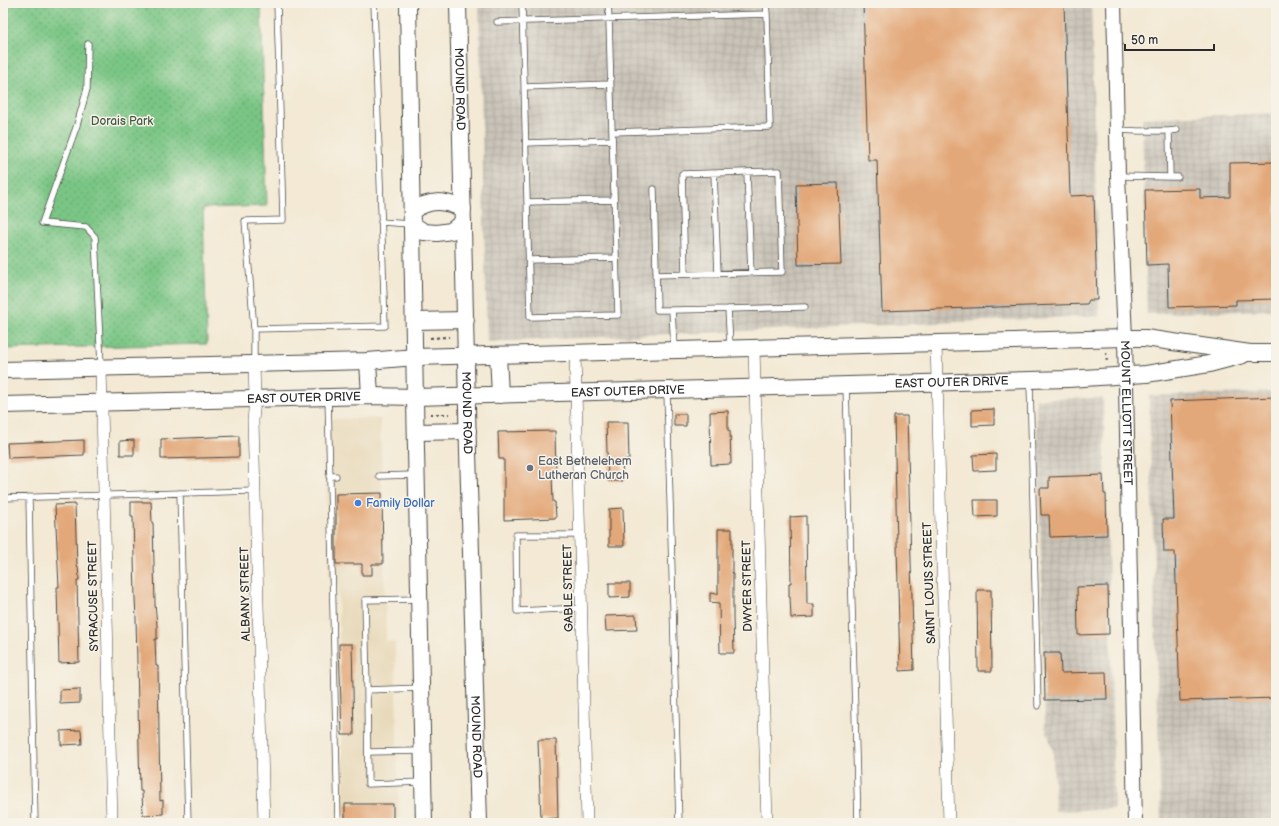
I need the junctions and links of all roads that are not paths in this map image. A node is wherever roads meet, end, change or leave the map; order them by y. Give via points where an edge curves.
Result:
1 (277, 3) edge
2 (374, 3) edge
3 (408, 3) edge
4 (458, 3) edge
5 (522, 3) edge
6 (608, 3) edge
7 (766, 3) edge
8 (1114, 3) edge
9 (766, 14) junction
10 (609, 19) junction
11 (523, 21) junction
12 (497, 22) dead end
13 (88, 44) dead end
14 (610, 84) junction
15 (525, 87) junction
16 (1117, 130) junction
17 (1177, 130) dead end
18 (1169, 131) junction
19 (612, 132) junction
20 (612, 140) junction
21 (526, 143) junction
22 (714, 172) junction
23 (747, 172) junction
24 (1118, 176) junction
25 (1178, 177) dead end
26 (1170, 178) junction
27 (654, 189) dead end
28 (614, 200) junction
29 (527, 202) junction
30 (463, 216) junction
31 (412, 218) junction
32 (381, 222) junction
33 (616, 258) junction
34 (529, 260) junction
35 (751, 273) junction
36 (685, 274) junction
37 (718, 274) junction
38 (655, 275) junction
39 (805, 307) dead end
40 (728, 309) junction
41 (672, 310) junction
42 (466, 320) junction
43 (414, 321) junction
44 (254, 329) junction
45 (1125, 338) junction
46 (936, 343) junction
47 (754, 348) junction
48 (730, 349) junction
49 (674, 350) junction
50 (1276, 352) edge
51 (575, 353) junction
52 (1250, 353) junction
53 (498, 355) junction
54 (467, 356) junction
55 (415, 357) junction
56 (368, 361) junction
57 (254, 364) junction
58 (101, 368) junction
59 (3, 370) edge
60 (1126, 376) junction
61 (1030, 380) junction
62 (937, 382) junction
63 (846, 385) junction
64 (755, 388) junction
65 (667, 390) junction
66 (576, 393) junction
67 (500, 395) junction
68 (370, 396) junction
69 (467, 396) junction
70 (328, 397) junction
71 (415, 397) junction
72 (255, 399) junction
73 (102, 403) junction
74 (3, 405) edge
75 (468, 431) junction
76 (416, 432) junction
77 (416, 475) junction
78 (329, 476) junction
79 (336, 476) dead end
80 (379, 476) dead end
81 (255, 491) junction
82 (180, 494) junction
83 (104, 496) junction
84 (29, 497) junction
85 (3, 498) edge
86 (580, 535) junction
87 (419, 598) junction
88 (582, 608) junction
89 (421, 688) junction
90 (367, 690) junction
91 (1038, 706) dead end
92 (422, 751) junction
93 (368, 752) junction
94 (423, 782) junction
95 (35, 823) edge
96 (112, 823) edge
97 (188, 823) edge
98 (264, 823) edge
99 (338, 823) edge
100 (424, 823) edge
101 (479, 823) edge
102 (587, 823) edge
103 (679, 823) edge
104 (767, 823) edge
105 (858, 823) edge
106 (949, 823) edge
107 (1135, 823) edge

1 - 44 lane via 283,220 245,221
2 - 32 lane
3 - 31 main road
4 - 30 main road, MOUND ROAD
5 - 11 lane
6 - 10 lane
7 - 9 lane
8 - 16 street, MOUNT ELLIOTT STREET
9 - 10 lane
9 - 19 lane via 770,127
10 - 11 lane
10 - 14 lane
11 - 12 lane
11 - 15 lane
13 - 58 lane via 87,89 42,223 86,227 95,237
14 - 15 lane
14 - 19 lane
15 - 21 lane
16 - 18 lane
16 - 24 street, MOUNT ELLIOTT STREET
17 - 18 lane
18 - 26 lane
19 - 20 lane
20 - 21 lane
20 - 28 lane
21 - 29 lane
22 - 23 lane
22 - 36 lane via 682,174
22 - 37 lane
23 - 35 lane
23 - 35 lane via 779,171 782,272
24 - 26 lane
24 - 45 street, MOUNT ELLIOTT STREET
25 - 26 lane
27 - 38 lane
28 - 29 lane
28 - 33 lane
29 - 34 lane
30 - 31 main road via 446,202 437,202 420,206
30 - 31 main road via 452,231 438,233 424,232
30 - 42 main road, MOUND ROAD
31 - 32 lane
31 - 43 main road
32 - 44 lane via 385,326
33 - 34 lane
33 - 34 lane via 618,315 530,317
35 - 37 lane
36 - 37 lane
36 - 38 lane
38 - 41 lane via 657,310
39 - 40 lane
40 - 41 lane
40 - 48 lane
41 - 49 lane
42 - 43 main road
42 - 54 main road, MOUND ROAD
43 - 55 main road
44 - 57 lane
45 - 46 main road, EAST OUTER DRIVE
45 - 52 main road, EAST OUTER DRIVE via 1145,338
45 - 60 street, MOUNT ELLIOTT STREET
46 - 47 main road, EAST OUTER DRIVE
46 - 62 street, SAINT LOUIS STREET
47 - 48 main road, EAST OUTER DRIVE
47 - 64 street, DWYER STREET
48 - 49 main road, EAST OUTER DRIVE
49 - 51 main road, EAST OUTER DRIVE
50 - 52 main road, EAST OUTER DRIVE
51 - 53 main road, EAST OUTER DRIVE
51 - 66 street, GABLE STREET
52 - 60 main road, EAST OUTER DRIVE via 1209,364
53 - 54 main road, EAST OUTER DRIVE
53 - 67 main road
54 - 55 main road, EAST OUTER DRIVE
54 - 69 main road, MOUND ROAD
55 - 56 main road, EAST OUTER DRIVE
55 - 71 main road
56 - 57 main road, EAST OUTER DRIVE
56 - 68 main road
57 - 58 main road, EAST OUTER DRIVE
57 - 72 street, ALBANY STREET
58 - 59 main road, EAST OUTER DRIVE
58 - 73 street, SYRACUSE STREET
60 - 61 main road, EAST OUTER DRIVE
60 - 107 street, MOUNT ELLIOTT STREET
61 - 62 main road, EAST OUTER DRIVE
61 - 91 lane
62 - 63 main road, EAST OUTER DRIVE
62 - 106 street, SAINT LOUIS STREET
63 - 64 main road, EAST OUTER DRIVE
63 - 105 lane
64 - 65 main road, EAST OUTER DRIVE
64 - 104 street, DWYER STREET
65 - 66 main road, EAST OUTER DRIVE
65 - 103 lane
66 - 67 main road, EAST OUTER DRIVE
66 - 86 street, GABLE STREET
67 - 69 main road, EAST OUTER DRIVE
68 - 70 main road, EAST OUTER DRIVE
68 - 71 main road, EAST OUTER DRIVE
69 - 71 main road, EAST OUTER DRIVE
69 - 75 main road, MOUND ROAD
70 - 72 main road, EAST OUTER DRIVE
70 - 78 lane
71 - 76 main road
72 - 73 main road, EAST OUTER DRIVE
72 - 81 street, ALBANY STREET
73 - 74 main road, EAST OUTER DRIVE
73 - 83 street, SYRACUSE STREET
75 - 76 main road
75 - 101 main road, MOUND ROAD
76 - 77 main road
77 - 80 lane
77 - 87 main road
78 - 79 lane
78 - 99 lane
81 - 82 lane
81 - 98 street, ALBANY STREET
82 - 83 lane
82 - 97 lane
83 - 84 lane
83 - 96 street, SYRACUSE STREET
84 - 85 lane
84 - 95 lane
86 - 88 street, GABLE STREET
86 - 88 lane via 516,535 517,610
87 - 89 main road
87 - 90 lane via 365,600
88 - 102 street, GABLE STREET
89 - 90 lane
89 - 92 main road
90 - 93 lane
92 - 93 lane
92 - 94 main road
93 - 94 lane via 368,784
94 - 100 main road

